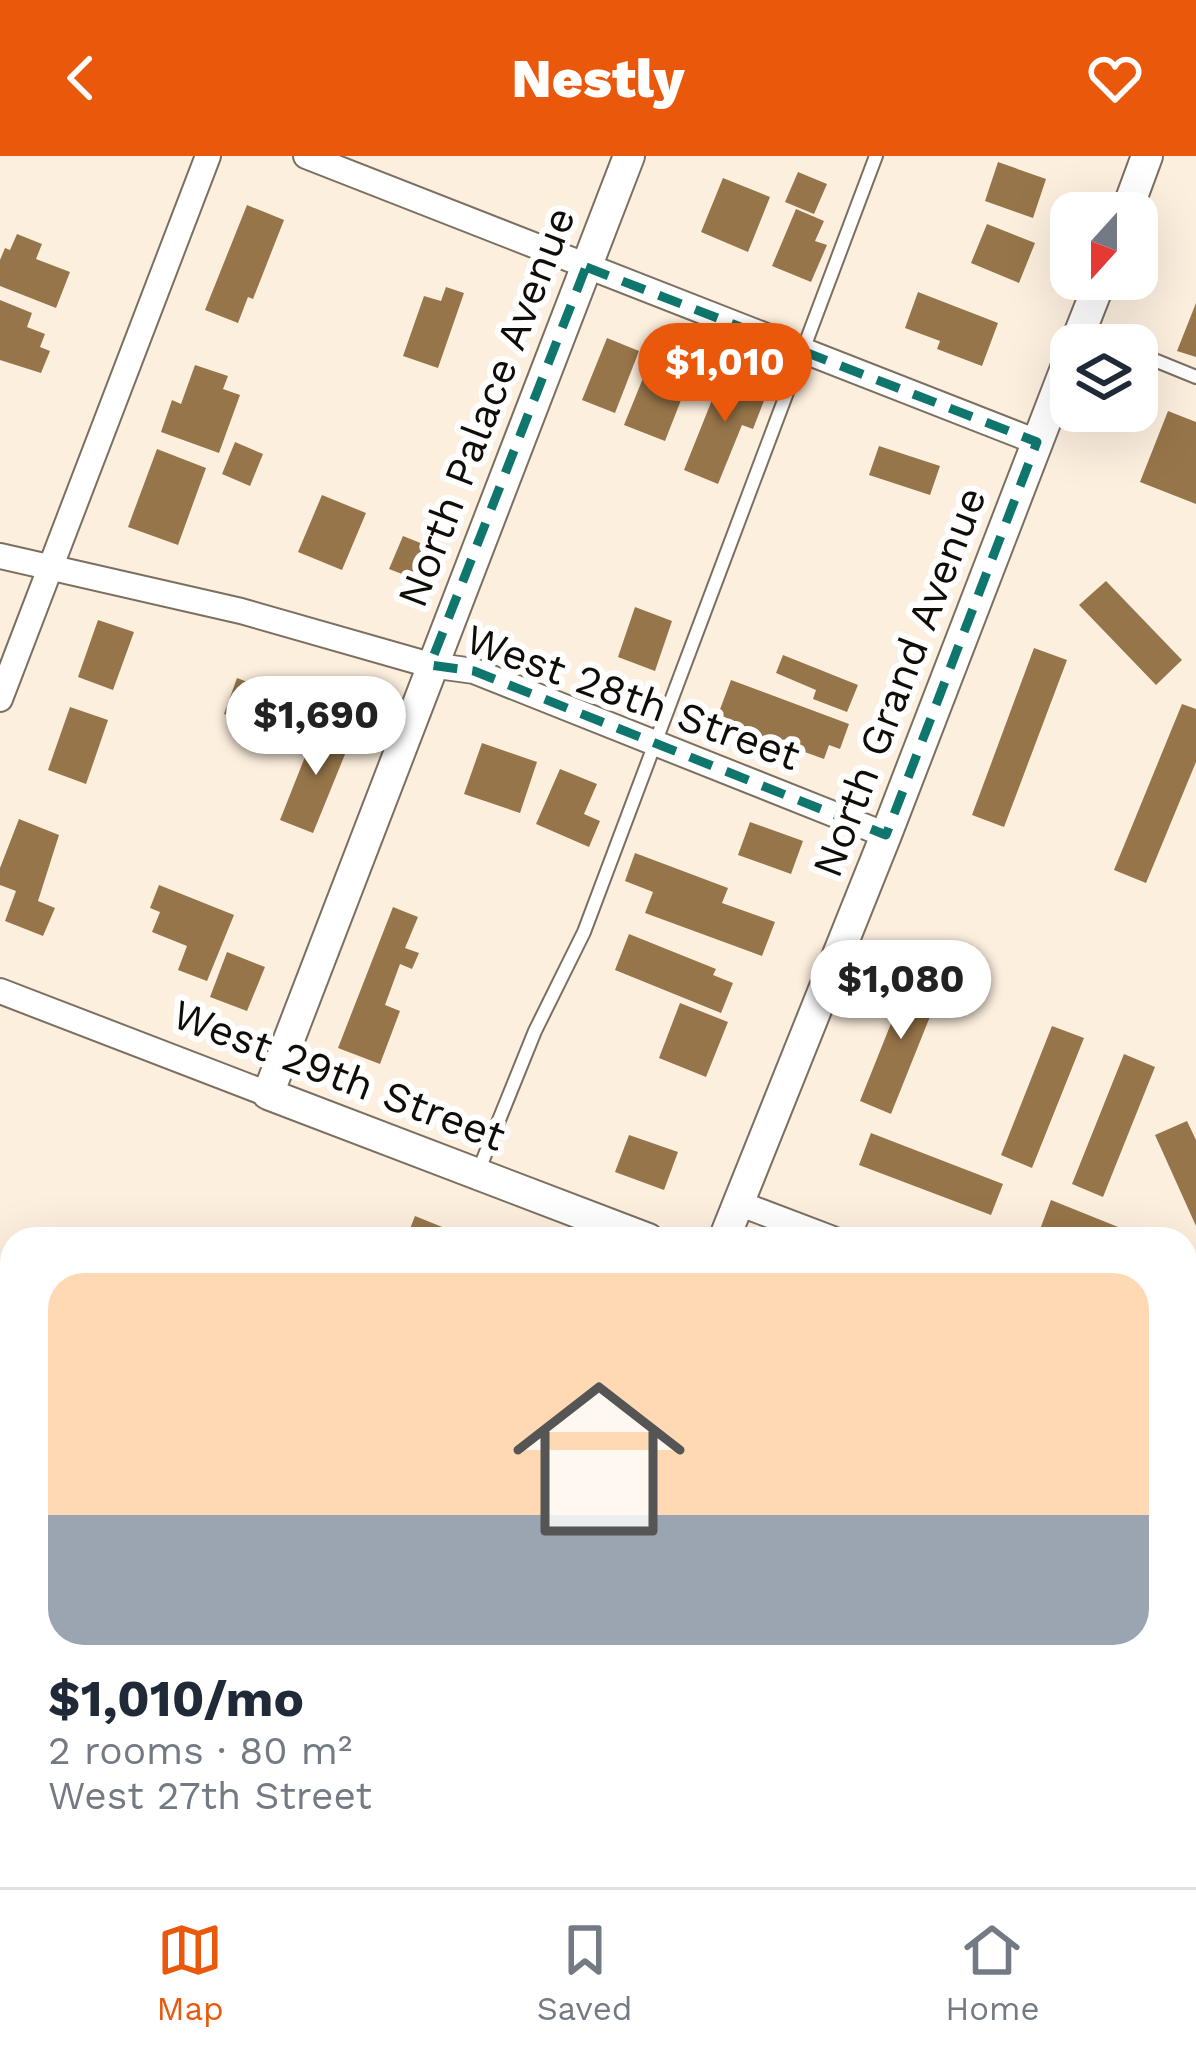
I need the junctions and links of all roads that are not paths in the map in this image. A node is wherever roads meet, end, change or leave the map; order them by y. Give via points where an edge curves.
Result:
1 (208, 156) edge
2 (306, 156) edge
3 (629, 156) edge
4 (877, 156) edge
5 (1148, 156) edge
6 (1134, 192) edge
7 (586, 266) junction
8 (802, 350) junction
9 (1158, 362) edge
10 (1196, 377) edge
11 (1050, 409) edge
12 (1037, 442) junction
13 (0, 556) edge
14 (51, 569) junction
15 (430, 664) junction
16 (0, 700) edge
17 (656, 743) junction
18 (886, 835) junction
19 (0, 991) edge
20 (268, 1094) junction
21 (478, 1173) junction
22 (738, 1203) junction
23 (617, 1227) edge
24 (729, 1227) edge
25 (801, 1227) edge

1 - 14 street
2 - 7 street
3 - 7 street, North Palace Avenue
4 - 8 lane
5 - 6 street
7 - 8 street
7 - 15 street, North Palace Avenue
8 - 12 street
8 - 17 lane
9 - 10 lane
11 - 12 street, North Grand Avenue
12 - 18 street, North Grand Avenue
13 - 14 street, West 28th Street
14 - 15 street, West 28th Street
14 - 16 street
15 - 17 street, West 28th Street via 474,671
15 - 20 street, North Palace Avenue
17 - 18 street, West 28th Street
17 - 21 lane
18 - 22 street, North Grand Avenue
19 - 20 street, West 29th Street
20 - 21 street, West 29th Street
21 - 23 street, West 29th Street
22 - 24 street, North Grand Avenue
22 - 25 street

